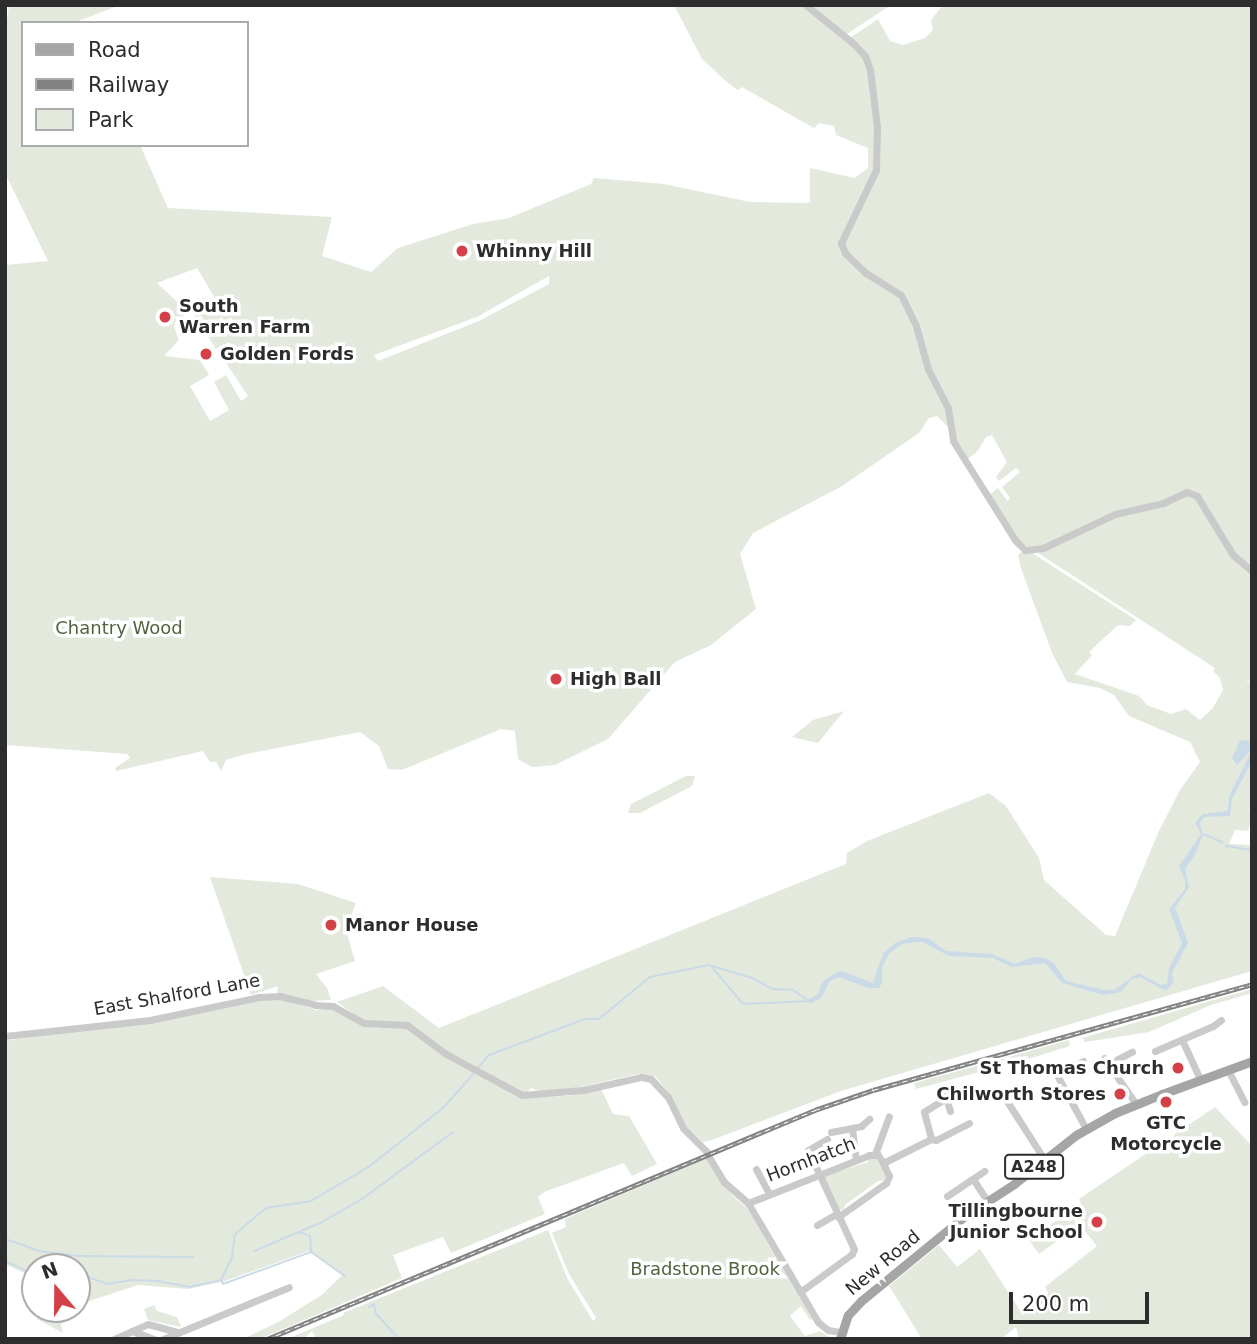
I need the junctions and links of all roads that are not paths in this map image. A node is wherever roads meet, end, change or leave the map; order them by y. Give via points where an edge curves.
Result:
1 (806, 5) edge
2 (1252, 571) edge
3 (1221, 1020) dead end
4 (5, 1036) edge
5 (1182, 1040) junction
6 (1155, 1051) dead end
7 (1132, 1052) dead end
8 (1083, 1060) dead end
9 (1252, 1061) edge
10 (1228, 1070) junction
11 (1200, 1079) junction
12 (940, 1088) dead end
13 (1000, 1091) dead end
14 (944, 1099) junction
15 (1244, 1102) dead end
16 (1136, 1104) junction
17 (950, 1111) dead end
18 (889, 1116) dead end
19 (869, 1119) dead end
20 (969, 1124) dead end
21 (852, 1128) junction
22 (1086, 1129) junction
23 (931, 1139) junction
24 (875, 1154) junction
25 (1044, 1159) junction
26 (856, 1160) junction
27 (883, 1163) junction
28 (757, 1169) dead end
29 (984, 1171) dead end
30 (817, 1175) junction
31 (973, 1179) junction
32 (769, 1193) junction
33 (947, 1196) dead end
34 (988, 1202) junction
35 (748, 1203) junction
36 (837, 1215) junction
37 (817, 1224) dead end
38 (289, 1287) dead end
39 (800, 1292) junction
40 (178, 1332) junction
41 (137, 1335) edge
42 (840, 1335) edge
43 (114, 1339) edge
44 (154, 1339) edge
45 (163, 1339) edge

1 - 2 street via 855,45 870,70 877,127 876,170 841,243 866,273 901,295 948,408 953,441 1015,540 1025,550 1043,548 1115,514 1163,503 1187,492 1197,496 1233,555
3 - 5 street
4 - 35 street, East Shalford Lane via 150,1020 259,997 280,996 333,1006 364,1023 407,1025 471,1069 525,1096 651,1079 724,1182
5 - 6 street
5 - 11 street
7 - 16 street via 1106,1061
8 - 22 street via 1056,1074
9 - 10 main road, New Road / A248
10 - 11 main road, New Road / A248
10 - 15 street
11 - 16 main road, New Road / A248
12 - 14 street
13 - 25 street
14 - 17 street
14 - 23 street via 924,1112
16 - 22 main road, New Road / A248
18 - 24 street
19 - 21 street
20 - 23 street
21 - 26 street
21 - 30 street via 829,1135 808,1150
22 - 25 main road, New Road / A248
23 - 27 street
24 - 26 street, Hornhatch
24 - 27 street, Hornhatch
25 - 34 main road, New Road / A248
26 - 30 street, Hornhatch
27 - 36 street via 889,1176 886,1183
28 - 32 street
29 - 31 street
30 - 32 street, Hornhatch
30 - 36 street
31 - 33 street
31 - 34 street
32 - 35 street, Hornhatch
34 - 42 main road, New Road / A248 via 861,1301 848,1315
35 - 39 street, East Shalford Lane
36 - 37 street
36 - 39 street via 853,1244 852,1254
38 - 40 street
39 - 42 street, East Shalford Lane via 818,1322
40 - 41 street via 148,1324
40 - 45 street
41 - 43 street
41 - 44 street

